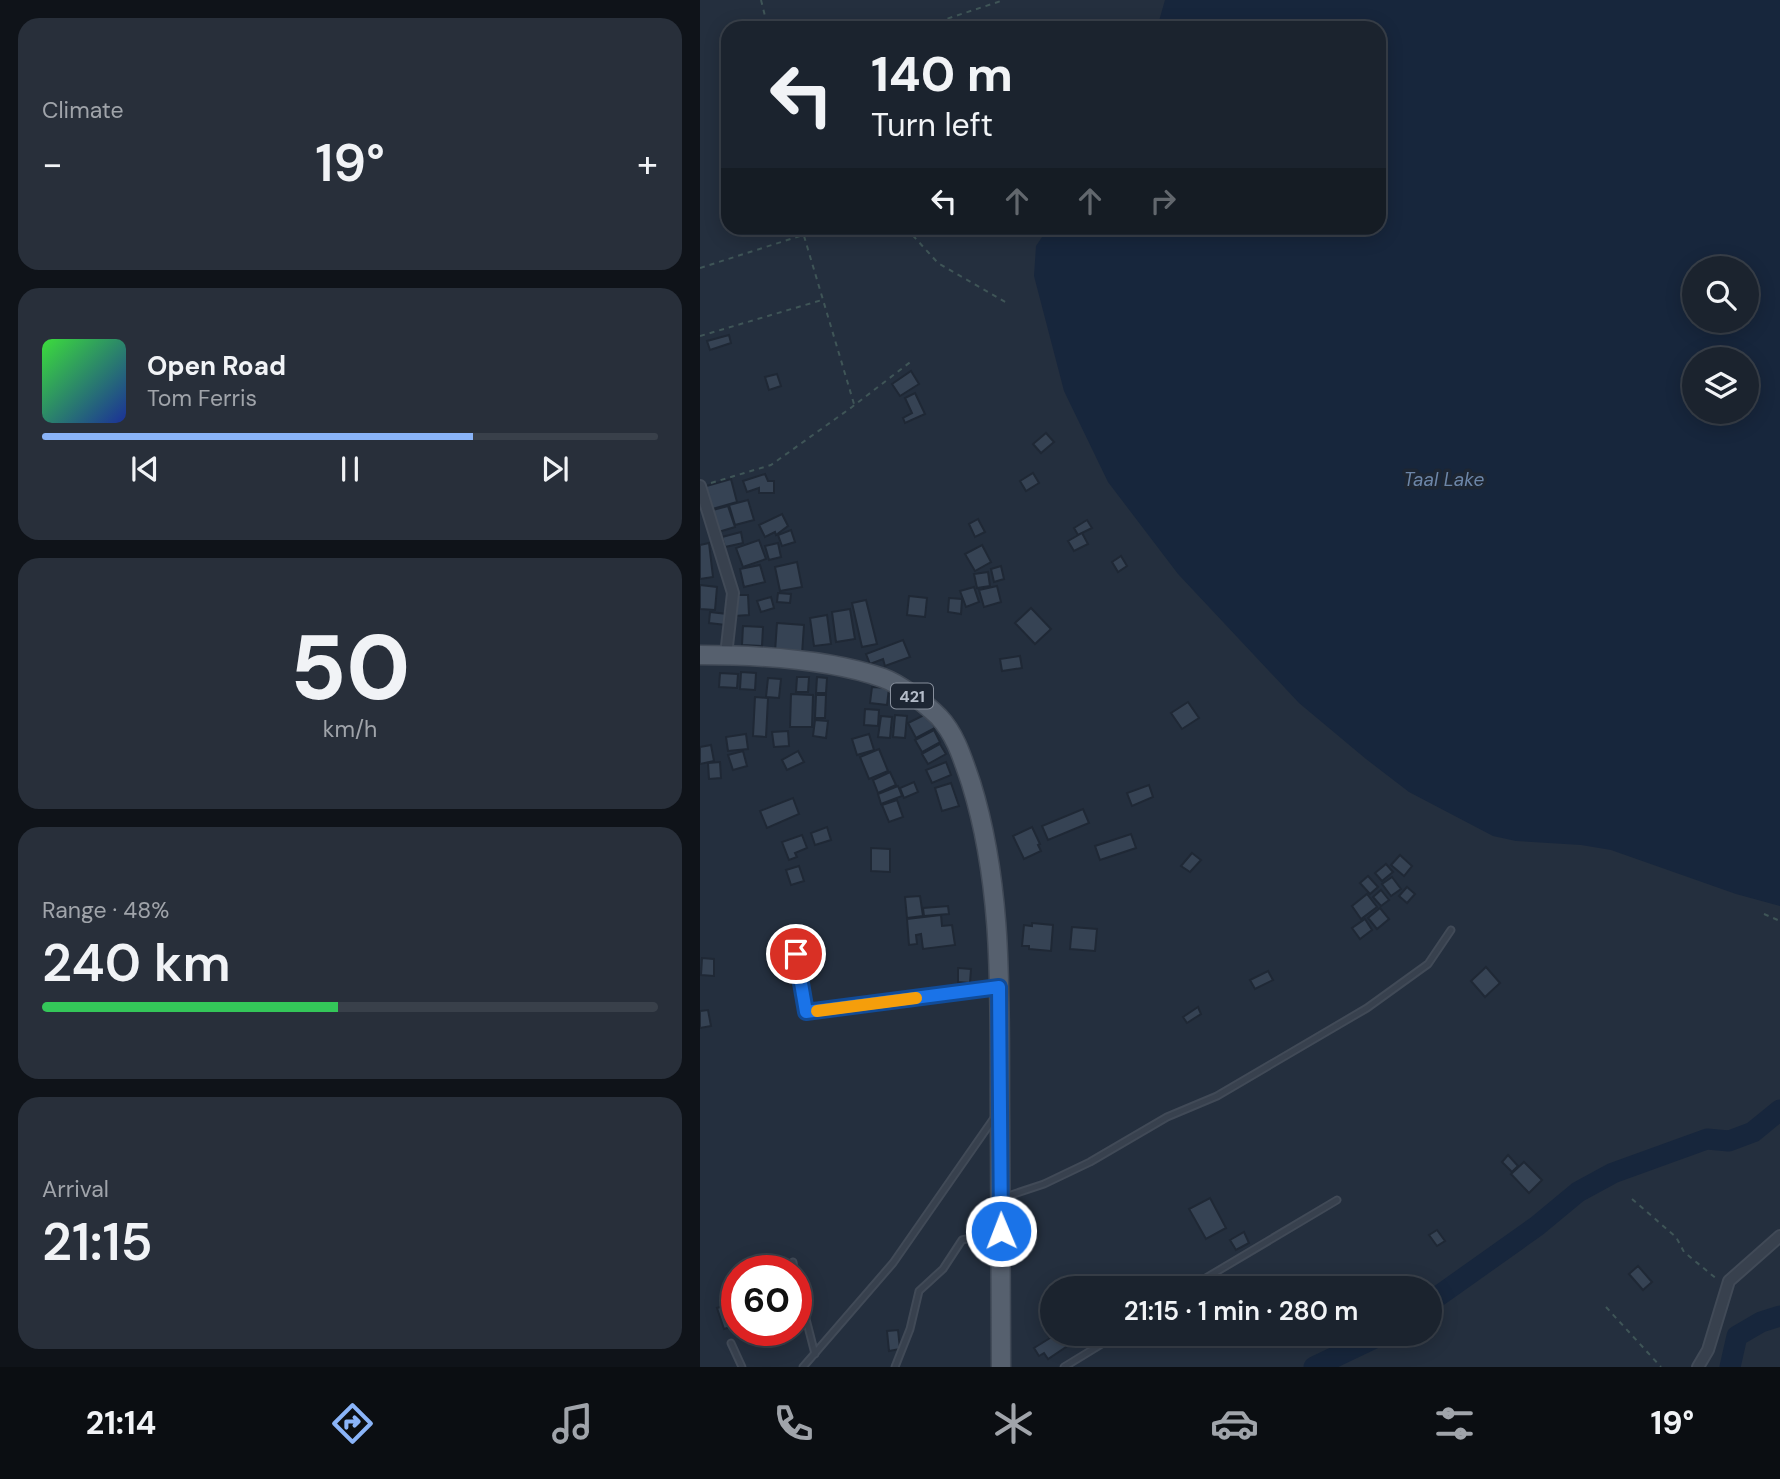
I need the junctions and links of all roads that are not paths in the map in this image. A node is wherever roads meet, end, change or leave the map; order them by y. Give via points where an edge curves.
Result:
1 (700, 486) edge
2 (700, 654) edge
3 (726, 655) junction
4 (1451, 930) dead end
5 (796, 954) dead end
6 (999, 987) junction
7 (1000, 1109) junction
8 (1000, 1198) junction
9 (1336, 1200) dead end
10 (1001, 1231) junction
11 (1780, 1236) edge
12 (1209, 1276) edge
13 (812, 1342) edge
14 (732, 1346) edge
15 (1098, 1346) edge
16 (815, 1354) junction
17 (742, 1367) edge
18 (803, 1367) edge
19 (895, 1367) edge
20 (1001, 1367) edge
21 (1064, 1367) edge
22 (1698, 1367) edge

1 - 3 street via 733,593
2 - 3 main road, 421
3 - 6 main road, 421 via 823,663 885,679 938,716 953,735 979,810 994,892
4 - 8 lane via 1428,964 1367,1008 1217,1096 1167,1118 1090,1162
5 - 6 lane via 806,1012
6 - 7 main road, 421
7 - 8 main road, 421
7 - 16 lane via 893,1263
8 - 10 main road, 421
9 - 12 lane
10 - 19 lane via 962,1240 943,1269 919,1291
10 - 20 main road, 421
11 - 22 street via 1729,1281 1708,1350
13 - 16 lane
14 - 17 lane
15 - 21 lane
16 - 18 lane

